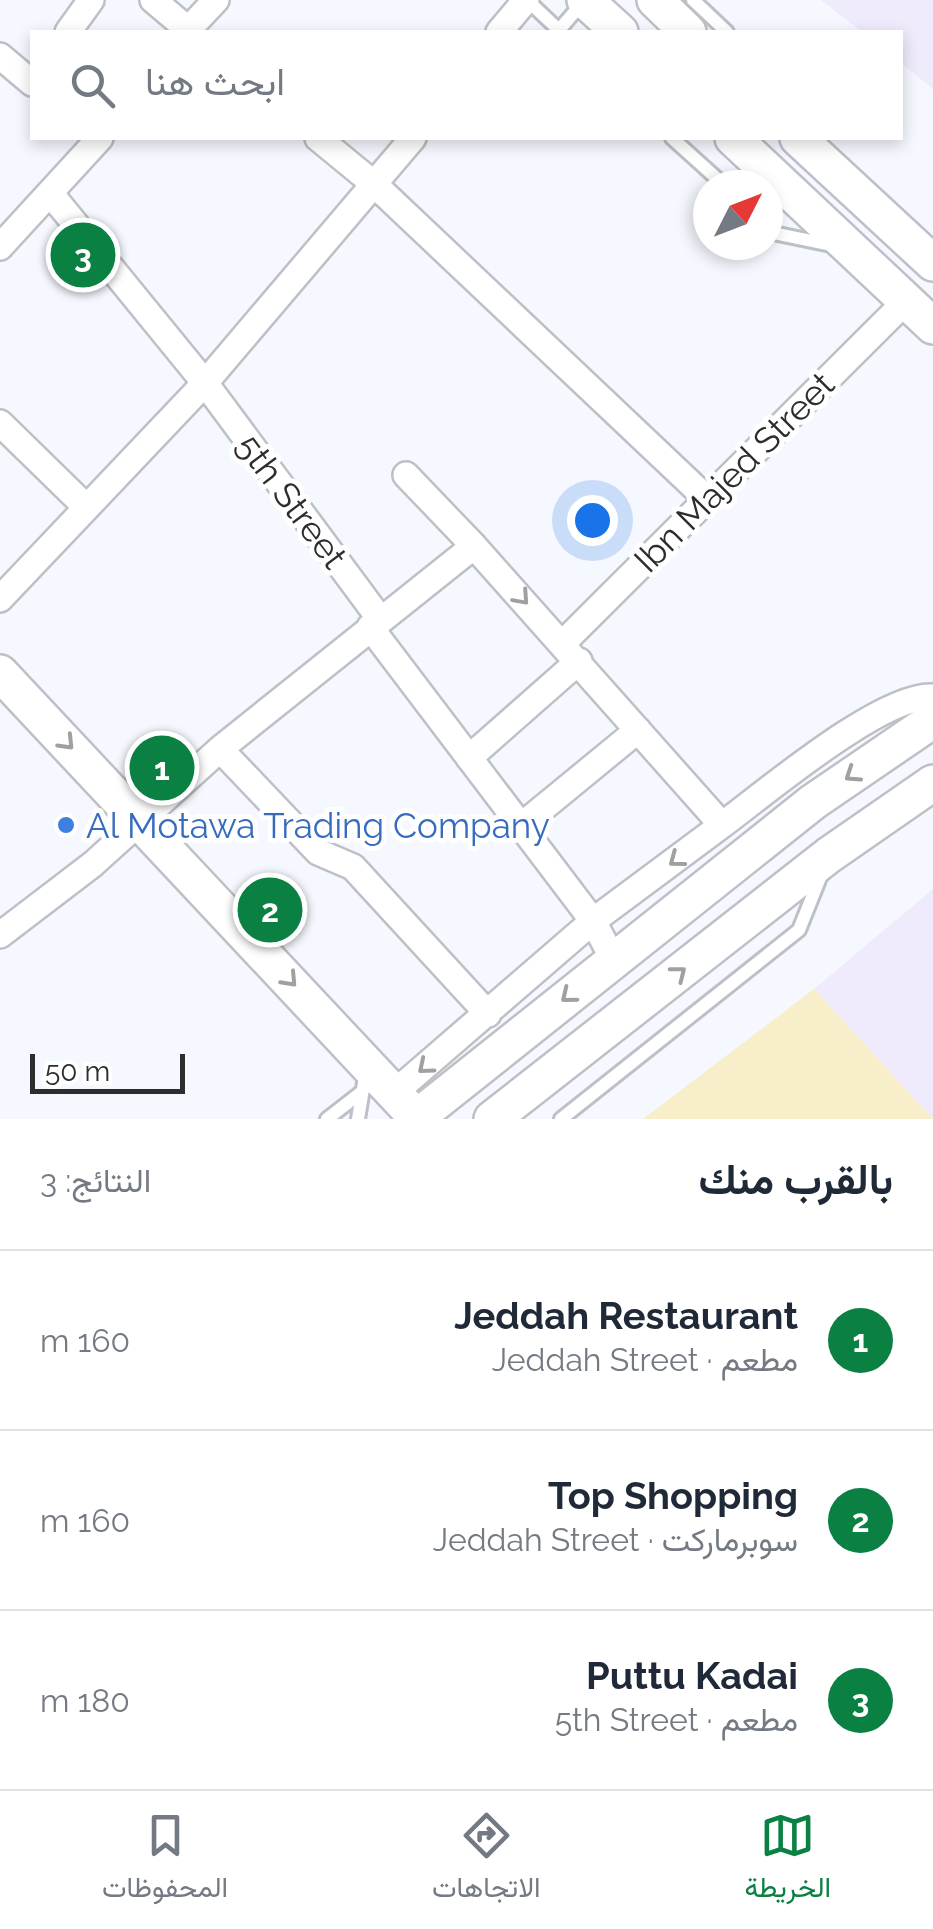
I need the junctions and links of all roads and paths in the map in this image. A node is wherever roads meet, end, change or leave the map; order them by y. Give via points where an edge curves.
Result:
1 (91, 0) edge
2 (153, 0) edge
3 (216, 0) edge
4 (527, 0) edge
5 (585, 0) edge
6 (655, 0) edge
7 (693, 0) edge
8 (69, 30) edge
9 (186, 30) edge
10 (190, 30) edge
11 (501, 30) edge
12 (559, 30) edge
13 (561, 30) edge
14 (618, 30) edge
15 (686, 30) edge
16 (725, 30) edge
17 (0, 56) edge
18 (30, 80) edge
19 (97, 140) edge
20 (320, 140) edge
21 (411, 140) edge
22 (674, 140) edge
23 (736, 140) edge
24 (800, 140) edge
25 (707, 170) edge
26 (374, 184) junction
27 (50, 193) junction
28 (783, 235) edge
29 (0, 247) edge
30 (855, 250) junction
31 (933, 263) edge
32 (919, 293) edge
33 (933, 326) edge
34 (204, 383) junction
35 (0, 423) edge
36 (406, 475) dead end
37 (707, 499) junction
38 (85, 506) junction
39 (474, 546) junction
40 (0, 599) edge
41 (375, 623) junction
42 (571, 652) junction
43 (0, 673) edge
44 (933, 697) edge
45 (933, 720) edge
46 (638, 730) junction
47 (220, 749) junction
48 (469, 758) junction
49 (933, 783) edge
50 (141, 820) junction
51 (722, 825) junction
52 (521, 826) junction
53 (746, 854) junction
54 (829, 855) junction
55 (594, 921) junction
56 (0, 935) edge
57 (614, 959) junction
58 (488, 1014) junction
59 (396, 1101) edge
60 (328, 1119) edge
61 (358, 1119) edge
62 (492, 1119) edge
63 (562, 1119) edge

1 - 8 street
2 - 9 street
3 - 10 street
4 - 11 street
4 - 12 lane
5 - 13 lane
5 - 14 main road
6 - 15 main road
7 - 16 lane
17 - 18 street
19 - 27 street
20 - 26 street
21 - 26 street
22 - 25 lane
23 - 30 main road
24 - 31 main road
26 - 34 street
26 - 37 street
27 - 29 street
27 - 34 street, 5th Street
28 - 30 lane
30 - 32 main road
32 - 33 main road
32 - 37 street, Ibn Majed Street
34 - 38 street
34 - 41 street, 5th Street
35 - 38 street
36 - 39 street
37 - 42 street, Ibn Majed Street
38 - 40 street
39 - 41 street
39 -> 42 street
41 - 47 street
41 - 48 street, 5th Street
42 - 46 street
42 - 48 street, Ibn Majed Street
43 -> 50 main road
44 - 51 street via 897,704 839,738
45 -> 53 main road
46 - 51 street
46 - 52 street
47 - 50 street
47 - 58 street via 318,852 353,867
48 - 52 street, 5th Street
49 - 54 main road
50 - 56 street
50 -> 59 main road
51 - 53 lane
51 -> 55 street
52 - 55 street, 5th Street
53 - 57 main road
62 -> 54 main road
54 - 63 lane via 800,930
55 - 57 street, 5th Street
55 - 58 street
57 -> 59 main road
58 -> 59 street
59 - 60 lane
59 - 61 lane

